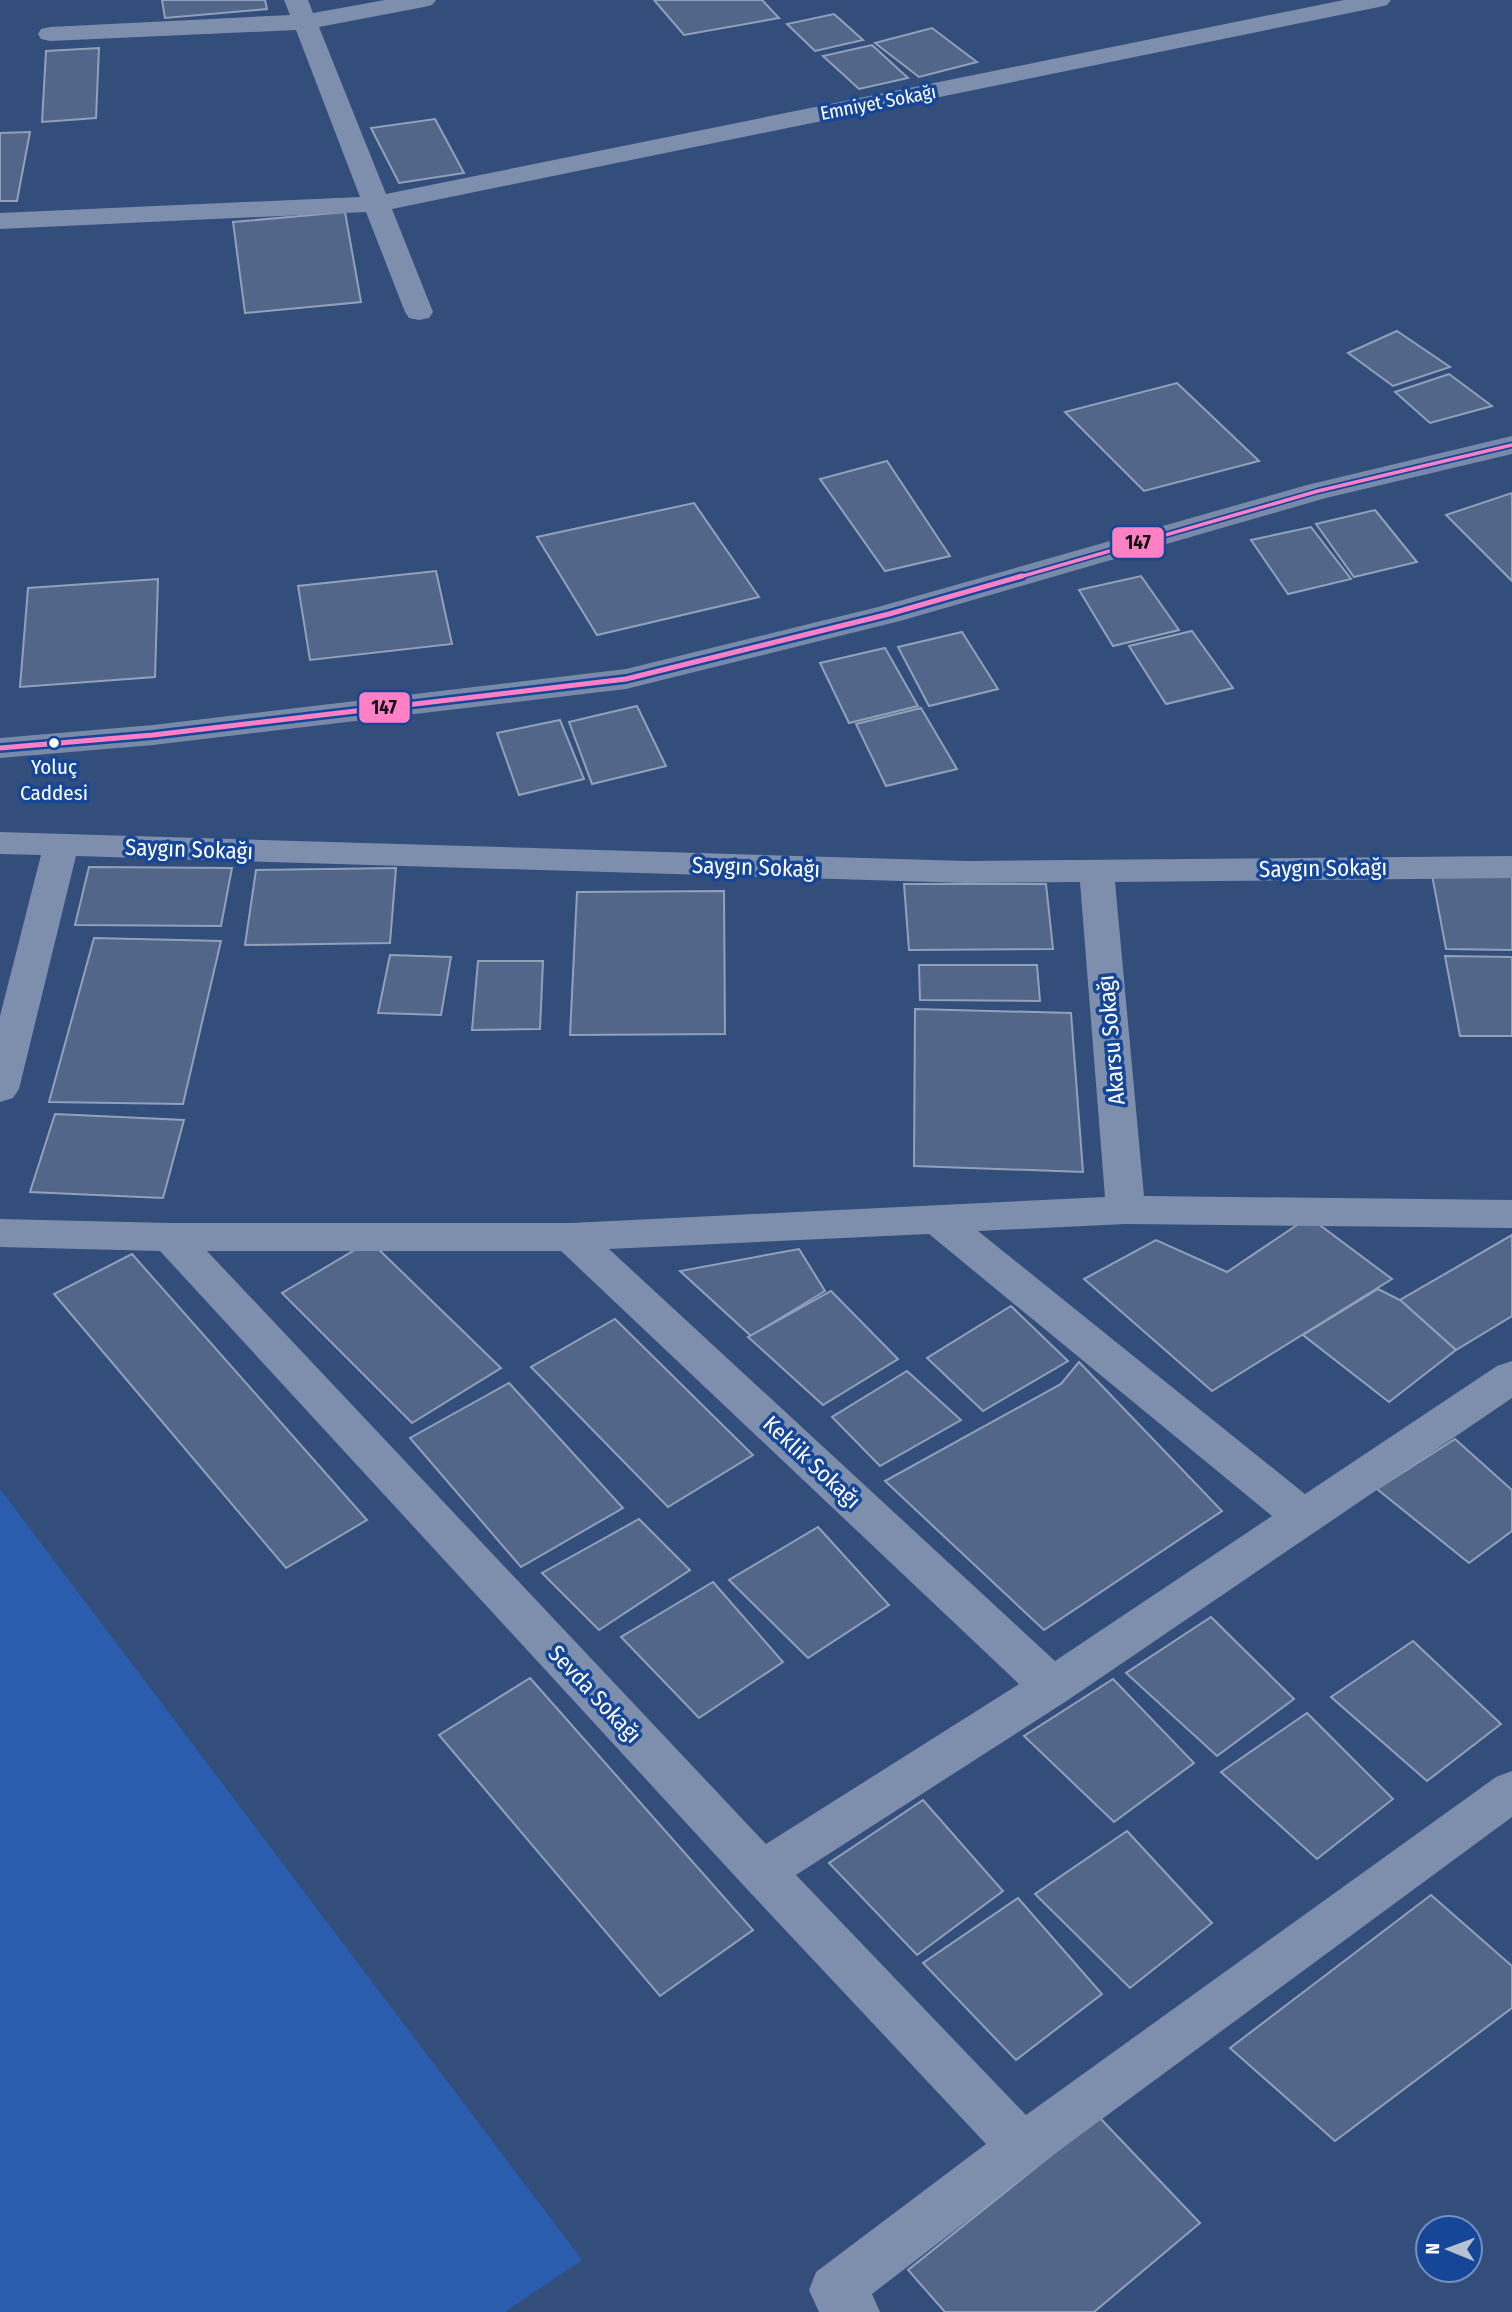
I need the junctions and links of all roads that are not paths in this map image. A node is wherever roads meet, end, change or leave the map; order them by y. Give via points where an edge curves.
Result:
1 (424, 0) edge
2 (1379, 0) edge
3 (1292, 8) edge
4 (300, 11) edge
5 (50, 34) dead end
6 (376, 204) junction
7 (0, 221) edge
8 (419, 312) dead end
9 (1512, 446) edge
10 (0, 748) edge
11 (0, 843) edge
12 (61, 845) junction
13 (1512, 867) edge
14 (1097, 871) junction
15 (0, 1090) edge
16 (1126, 1210) junction
17 (1512, 1214) edge
18 (938, 1220) junction
19 (0, 1233) edge
20 (170, 1237) junction
21 (571, 1237) junction
22 (1512, 1377) edge
23 (1303, 1517) junction
24 (1052, 1687) junction
25 (1512, 1791) edge
26 (762, 1872) junction
27 (1023, 2147) junction
28 (853, 2312) edge

1 - 4 street
2 - 3 street, Emniyet Sokağı
3 - 6 street, Emniyet Sokağı
4 - 5 street
4 - 6 street
6 - 7 street, Emniyet Sokağı
6 - 8 street
9 - 10 street via 1318,491 889,614 626,679 153,735
11 - 12 street, Saygın Sokağı
12 - 14 street, Saygın Sokağı via 966,873
12 - 15 street
13 - 14 street, Saygın Sokağı
14 - 16 street, Akarsu Sokağı
16 - 17 street
16 - 18 street
18 - 21 street
18 - 23 street
19 - 20 street
20 - 21 street
20 - 26 street, Sevda Sokağı
21 - 24 street, Keklik Sokağı
22 - 23 street
23 - 24 street
24 - 26 street
25 - 27 street
26 - 27 street, Sevda Sokağı
27 - 28 street via 835,2291

